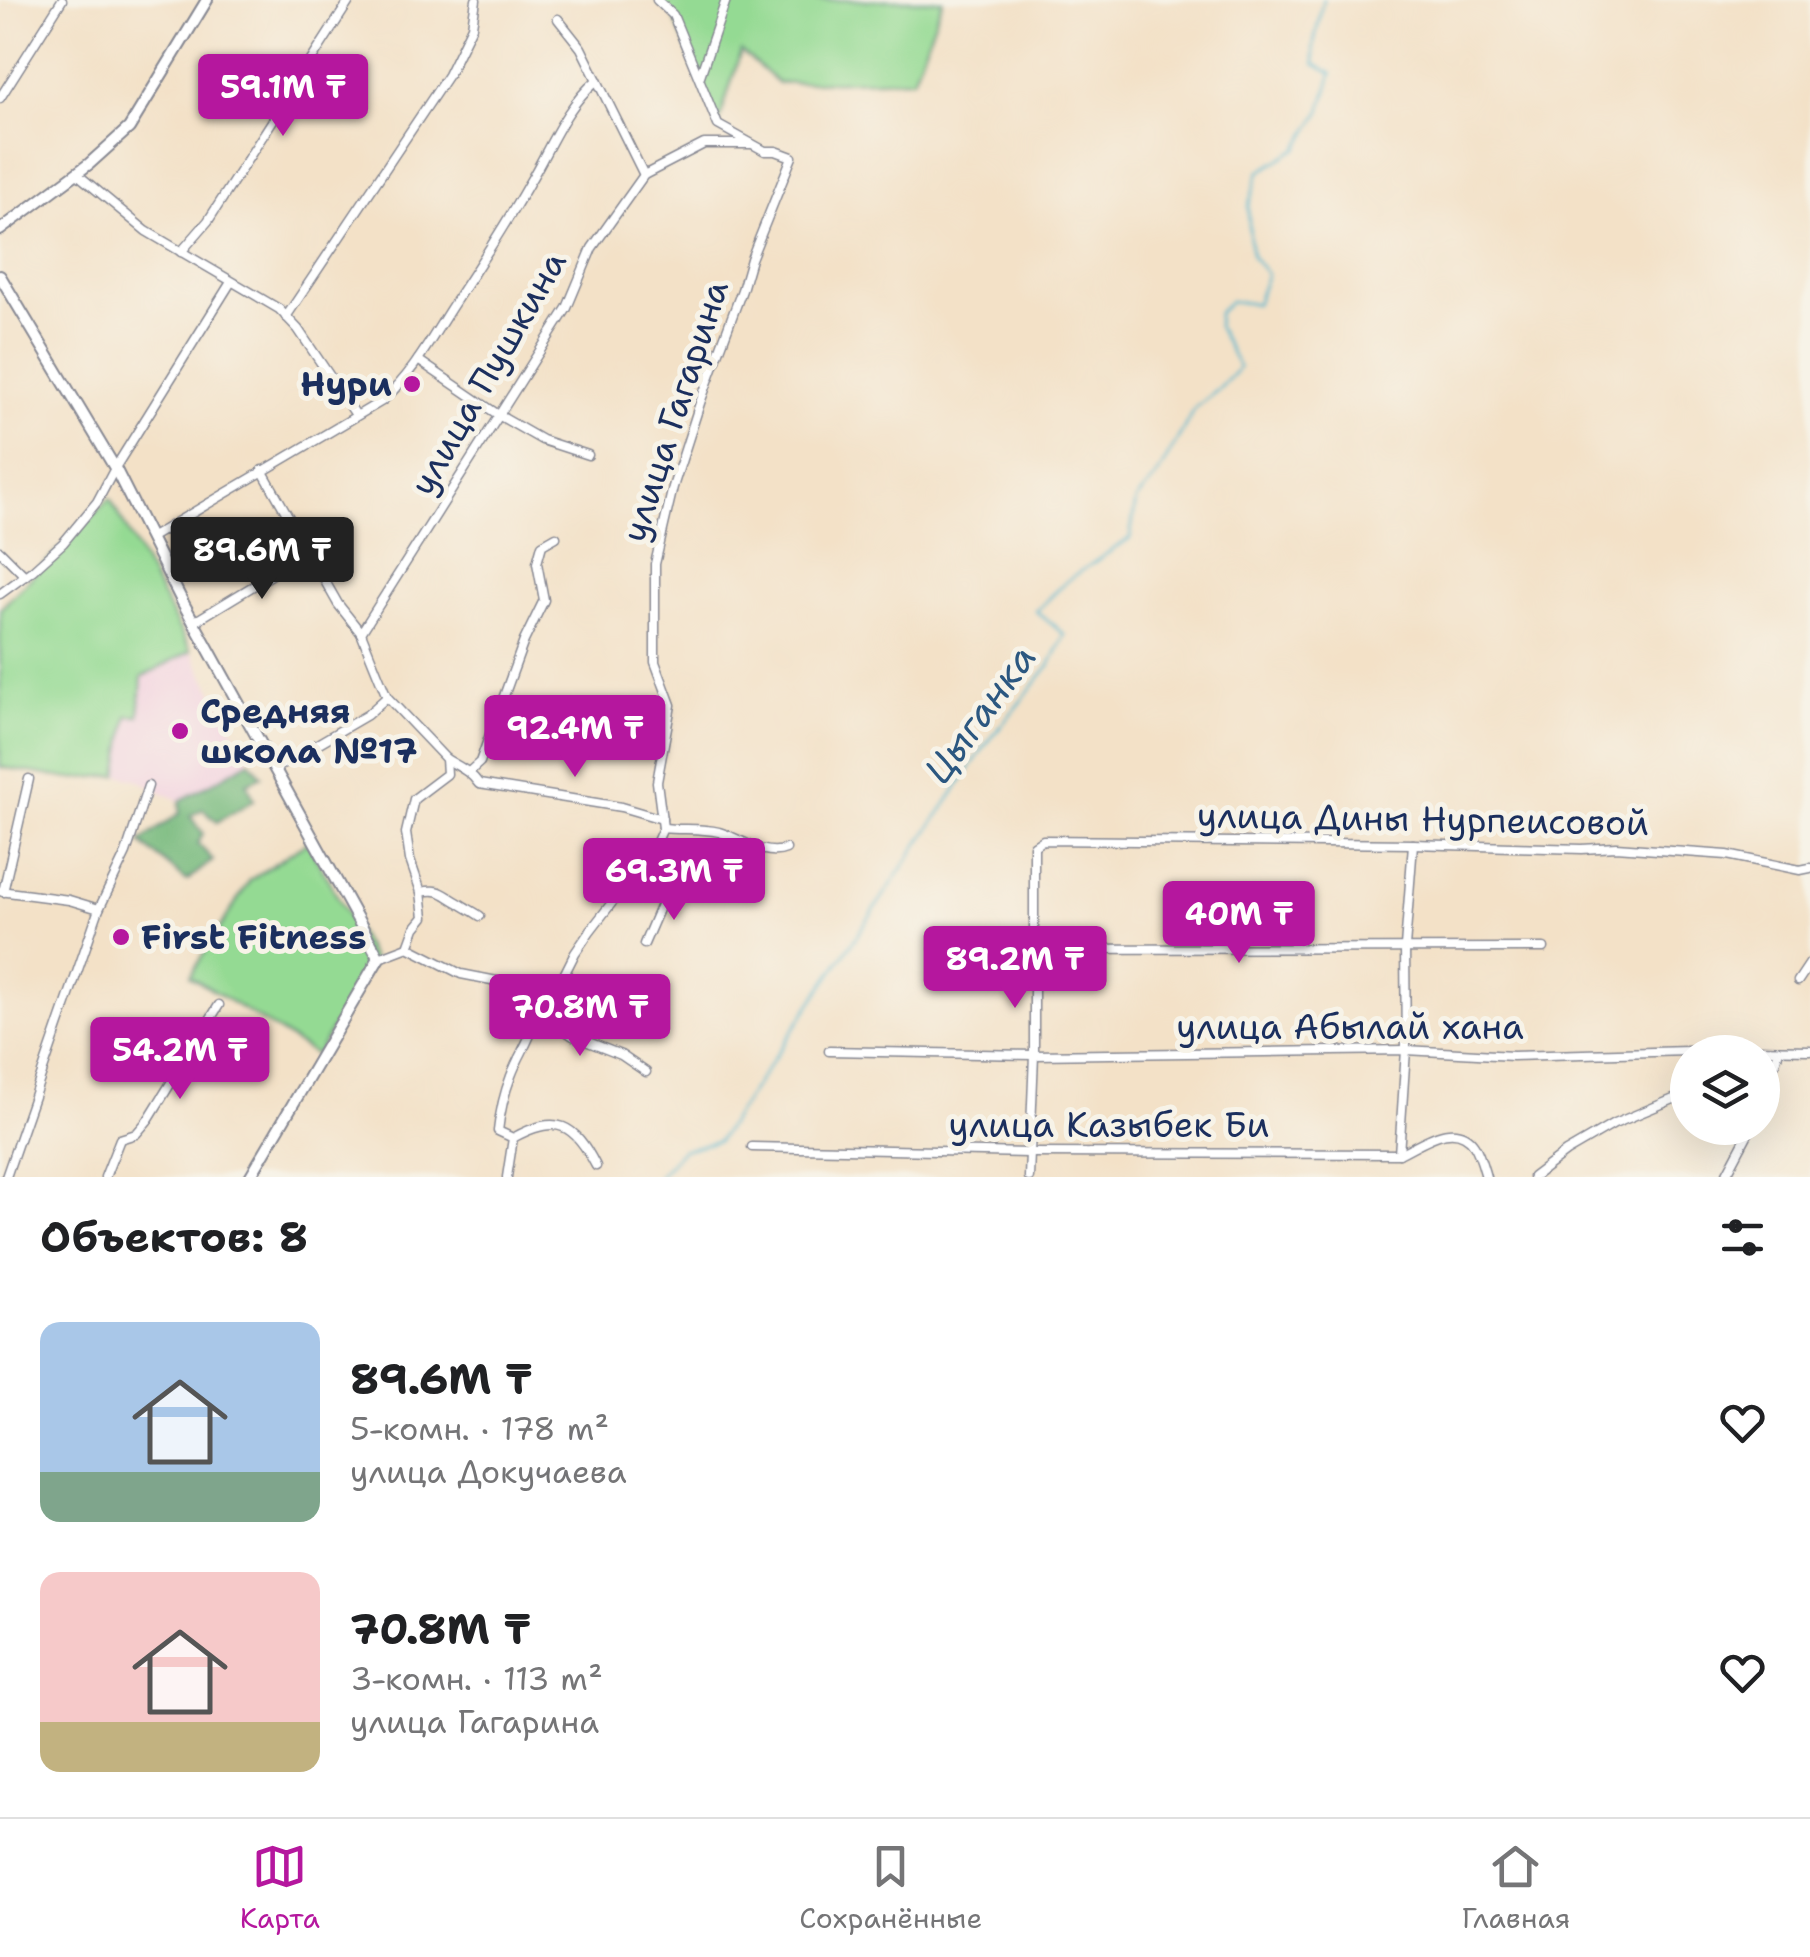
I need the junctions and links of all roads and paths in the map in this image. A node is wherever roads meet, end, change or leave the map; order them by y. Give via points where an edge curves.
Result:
1 (62, 0) edge
2 (206, 0) edge
3 (350, 0) edge
4 (476, 0) edge
5 (657, 0) edge
6 (726, 0) edge
7 (558, 18) dead end
8 (700, 77) junction
9 (597, 80) junction
10 (0, 98) edge
11 (753, 144) junction
12 (76, 173) junction
13 (644, 174) junction
14 (0, 230) edge
15 (181, 252) junction
16 (0, 276) edge
17 (231, 282) junction
18 (286, 317) junction
19 (418, 360) junction
20 (356, 415) junction
21 (500, 416) junction
22 (588, 455) dead end
23 (115, 468) junction
24 (262, 470) junction
25 (556, 537) dead end
26 (150, 538) junction
27 (0, 551) edge
28 (309, 552) junction
29 (25, 576) junction
30 (0, 594) edge
31 (194, 622) junction
32 (361, 634) junction
33 (387, 697) junction
34 (239, 705) junction
35 (209, 721) dead end
36 (446, 759) junction
37 (276, 768) junction
38 (465, 770) junction
39 (447, 774) junction
40 (29, 779) dead end
41 (148, 786) dead end
42 (663, 823) junction
43 (1413, 844) junction
44 (786, 849) dead end
45 (1810, 868) edge
46 (670, 886) dead end
47 (2, 891) edge
48 (421, 892) junction
49 (99, 909) junction
50 (480, 916) dead end
51 (644, 944) dead end
52 (408, 947) junction
53 (1034, 948) junction
54 (1406, 948) junction
55 (1544, 948) dead end
56 (934, 950) dead end
57 (378, 958) junction
58 (1810, 963) edge
59 (1798, 982) dead end
60 (533, 995) junction
61 (219, 1005) dead end
62 (537, 1012) junction
63 (829, 1050) dead end
64 (1406, 1050) junction
65 (1780, 1050) edge
66 (1810, 1050) edge
67 (1670, 1053) edge
68 (1034, 1055) junction
69 (646, 1072) dead end
70 (1670, 1101) edge
71 (513, 1138) junction
72 (1742, 1145) edge
73 (752, 1147) dead end
74 (1029, 1153) junction
75 (1399, 1154) junction
76 (596, 1166) dead end
77 (6, 1177) edge
78 (105, 1177) edge
79 (250, 1177) edge
80 (507, 1177) edge
81 (1029, 1177) edge
82 (1486, 1177) edge
83 (1532, 1177) edge
84 (1725, 1177) edge

1 - 10 street
2 - 12 street via 130,128
3 - 15 street via 208,221
4 - 18 street via 472,26 448,75
5 - 8 street via 672,15
6 - 8 street
7 - 9 street
8 - 11 street via 718,125
9 - 13 street
9 - 19 street via 568,111
11 - 13 street, улица Пушкина via 704,144
11 - 42 street, улица Гагарина via 792,157 701,400 655,564 655,662 671,705 657,782
12 - 14 street
12 - 15 street
13 - 21 street, улица Пушкина via 592,248 567,308
15 - 17 street
16 - 23 street
17 - 18 street
17 - 23 street
18 - 20 street
19 - 20 street via 397,388
19 - 21 street
20 - 24 street
21 - 22 street
21 - 32 street, улица Пушкина
23 - 26 street
23 - 29 street via 64,543
24 - 26 street
24 - 28 street
25 - 38 street via 542,545 538,563 544,600 480,762
26 - 31 street
27 - 29 street
28 - 31 street
28 - 32 street
29 - 30 street
31 - 34 street
32 - 33 street
33 - 36 street
33 - 37 street
34 - 35 street
34 - 37 street
36 - 38 street
36 - 39 street
37 - 57 street
38 - 39 street
38 - 42 street via 479,784 621,806
39 - 48 street via 414,799 406,833
40 - 47 street
41 - 49 street
42 - 44 street
42 - 60 street via 648,864 590,931 563,977
43 - 45 street, улица Дины Нурпеисовой via 1616,847
43 - 53 street, улица Дины Нурпеисовой via 1044,840 1034,846
43 - 54 street
46 - 51 street
47 - 49 street
48 - 50 street via 445,892
48 - 52 street via 424,918
49 - 77 street
52 - 57 street
52 - 60 street via 461,974
53 - 54 street
53 - 56 street
53 - 68 street
54 - 55 street
54 - 64 street
57 - 79 street
58 - 59 street
60 - 62 street
61 - 78 street via 148,1120 120,1139
62 - 69 street
62 - 71 street via 502,1104 498,1130
63 - 68 street, улица Абылай хана
64 - 67 street, улица Абылай хана
64 - 68 street, улица Абылай хана
64 - 75 street
65 - 66 street, улица Абылай хана
68 - 74 street
70 - 83 street via 1614,1124
71 - 76 street via 529,1129 570,1128
71 - 80 street
72 - 84 street
73 - 74 street, улица Казыбек Би
74 - 75 street, улица Казыбек Би
74 - 81 street
75 - 82 street, улица Казыбек Би via 1449,1131 1460,1133 1474,1144

